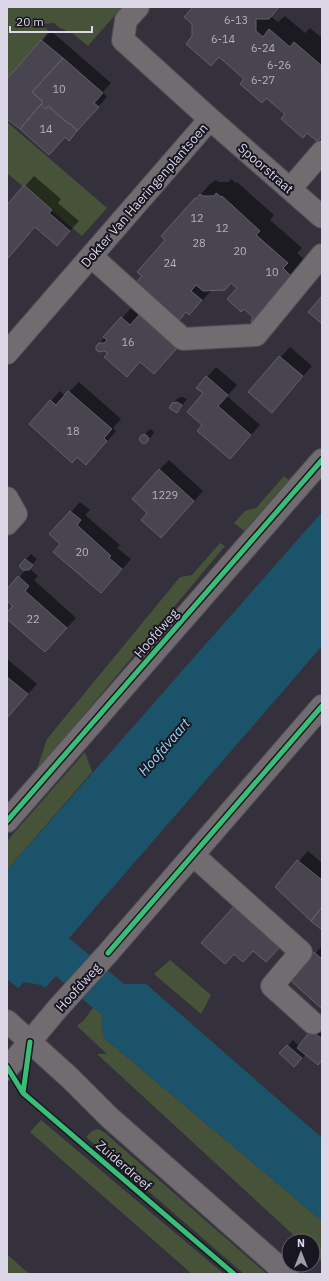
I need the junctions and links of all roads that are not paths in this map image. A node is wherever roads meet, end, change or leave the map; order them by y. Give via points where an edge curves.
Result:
1 (138, 7) edge
2 (210, 119) junction
3 (322, 152) edge
4 (290, 189) junction
5 (322, 217) edge
6 (322, 255) edge
7 (91, 256) junction
8 (7, 353) edge
9 (322, 460) edge
10 (7, 498) edge
11 (7, 524) edge
12 (322, 706) edge
13 (7, 821) edge
14 (193, 856) junction
15 (7, 1021) edge
16 (313, 1022) dead end
17 (30, 1042) junction
18 (7, 1069) edge
19 (287, 1274) edge

1 - 2 street, Dokter Van Haeringenplantsoen via 126,20 123,40
2 - 4 street, Spoorstraat
2 - 7 street, Dokter Van Haeringenplantsoen
3 - 4 street
4 - 5 street, Spoorstraat
6 - 7 street via 256,335 183,339
7 - 8 street, Dokter Van Haeringenplantsoen
9 - 13 street, Hoofdweg
10 - 11 street via 16,514
12 - 14 street, Hoofdweg
14 - 16 street via 301,952 272,986
14 - 17 street, Hoofdweg
15 - 17 street, Zuiderdreef
17 - 18 street, Hoofdweg
17 - 19 street, Zuiderdreef via 109,1117

